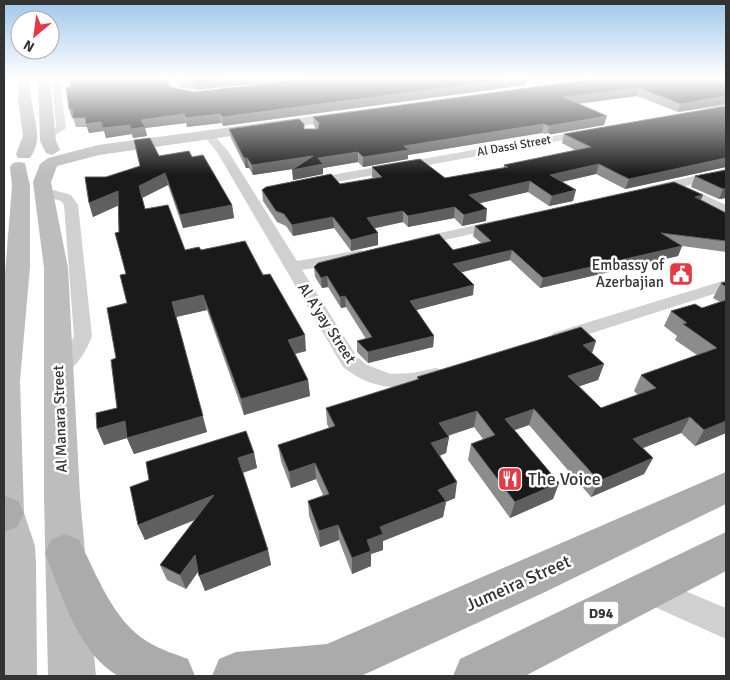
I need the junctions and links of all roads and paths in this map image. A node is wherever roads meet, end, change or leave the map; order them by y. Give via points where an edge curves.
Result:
1 (25, 111) edge
2 (41, 111) edge
3 (59, 111) edge
4 (369, 112) edge
5 (302, 123) junction
6 (595, 132) edge
7 (314, 133) edge
8 (213, 134) junction
9 (37, 167) edge
10 (726, 173) edge
11 (298, 184) edge
12 (677, 184) junction
13 (645, 191) edge
14 (723, 208) edge
15 (516, 220) edge
16 (403, 246) edge
17 (368, 254) edge
18 (294, 270) junction
19 (726, 285) edge
20 (546, 341) edge
21 (452, 370) edge
22 (726, 487) edge
23 (4, 514) edge
24 (726, 551) edge
25 (65, 553) junction
26 (647, 590) junction
27 (726, 624) edge
28 (319, 671) edge
29 (13, 676) edge
30 (72, 676) edge
31 (171, 676) edge
32 (236, 676) edge
33 (477, 676) edge

1 - 9 main road, Al Manara Street via 24,132
2 - 9 main road, Al Manara Street
3 - 9 street via 61,128
4 - 5 main road
5 - 7 street
5 - 8 main road
6 - 11 street, Al Dassi Street
8 - 9 main road via 98,150
8 - 18 street, Al A'yay Street via 254,192
9 - 23 main road, Al Manara Street via 18,267 5,381
9 - 25 main road, Al Manara Street via 56,268
10 - 12 street
12 - 13 street
12 - 14 street
15 - 16 street
17 - 18 street
18 - 21 street, Al A'yay Street via 350,362 365,374 403,383
19 - 20 street
22 - 28 main road, Jumeira Street
23 - 29 main road, Al Manara Street via 15,546
24 - 26 main road, D94
25 - 30 main road, Al Manara Street
25 - 31 main road via 97,621 116,648 145,668
26 - 27 street
26 - 33 main road, D94
28 - 32 main road, Jumeira Street

